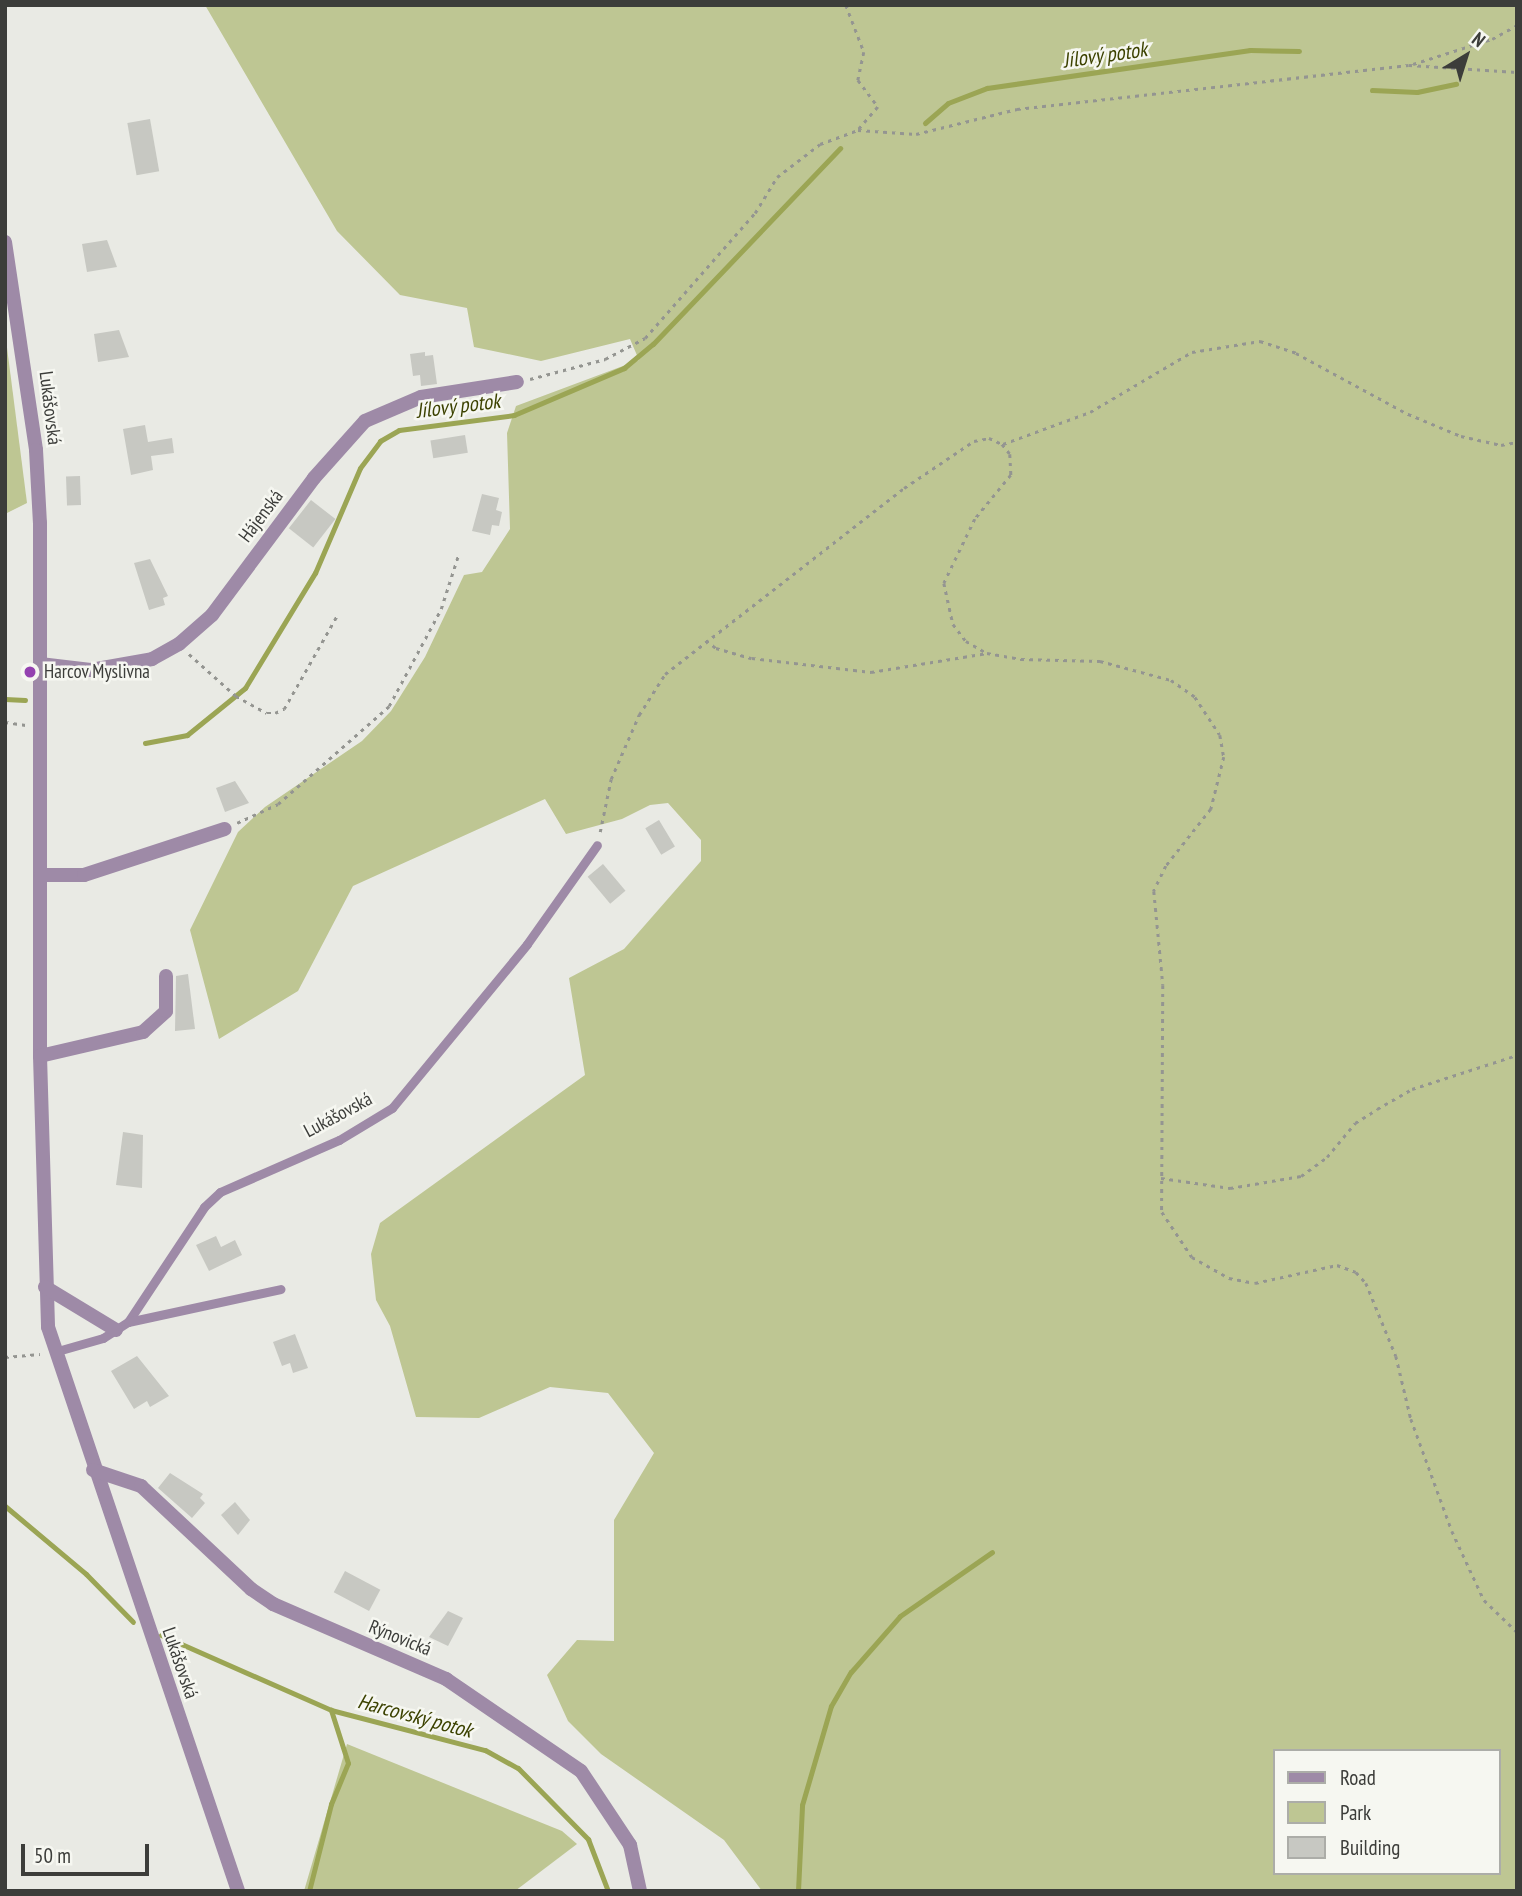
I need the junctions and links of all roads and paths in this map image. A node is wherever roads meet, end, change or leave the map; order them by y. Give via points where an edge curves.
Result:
1 (846, 5) edge
2 (1517, 25) edge
3 (1409, 65) junction
4 (1517, 72) edge
5 (858, 130) junction
6 (5, 242) edge
7 (517, 382) joint
8 (1517, 442) edge
9 (1002, 444) junction
10 (459, 553) dead end
11 (338, 614) dead end
12 (705, 639) junction
13 (179, 644) junction
14 (987, 653) junction
15 (40, 664) junction
16 (40, 708) junction
17 (5, 722) edge
18 (225, 829) joint
19 (597, 845) joint
20 (41, 875) junction
21 (166, 976) dead end
22 (1517, 1055) edge
23 (40, 1056) junction
24 (1161, 1178) junction
25 (45, 1287) junction
26 (280, 1289) dead end
27 (122, 1326) junction
28 (54, 1352) junction
29 (5, 1357) edge
30 (93, 1470) junction
31 (1517, 1632) edge
32 (238, 1891) edge
33 (640, 1891) edge

1 - 5 path via 864,52 858,80 878,107
2 - 3 path via 1492,39
3 - 4 path
3 - 5 path via 1017,109 916,134
5 - 7 path via 820,144 777,177 755,213 645,338 605,359
6 - 15 street, Lukášovská via 36,450
7 - 13 street, Hájenská via 421,397 365,421 314,478 212,615
8 - 9 path via 1501,445 1461,436 1408,414 1296,353 1260,341 1192,352 1090,412
9 - 12 path via 989,438 974,441 904,488
9 - 14 path via 1010,454 1011,474 975,519 944,583 953,624 967,641
10 - 18 path via 441,609 389,706 278,804
11 - 13 path via 285,709 275,713 236,696
12 - 14 path via 716,648 752,658 871,672
12 - 19 path via 665,674 639,715 611,779
13 - 15 street, Hájenská via 152,659 91,670
14 - 24 path via 1021,659 1100,661 1171,680 1195,697 1220,734 1224,757 1211,809 1166,866 1154,891 1163,985
15 - 16 street, Lukášovská
16 - 17 path via 20,726
16 - 20 street, Lukášovská
18 - 20 street via 84,875
19 - 27 lane, Lukášovská via 527,944 392,1108 339,1140 220,1192 204,1207
20 - 23 street, Lukášovská
21 - 23 street via 166,1011 143,1032
22 - 24 path via 1412,1089 1355,1123 1327,1157 1301,1176 1230,1188
23 - 25 street, Lukášovská
24 - 31 path via 1162,1212 1192,1257 1212,1270 1255,1283 1337,1265 1356,1272 1366,1283 1396,1356 1411,1419 1452,1531 1484,1600
25 - 27 street
25 - 28 street, Lukášovská
26 - 27 lane
27 - 28 lane
28 - 29 path
28 - 30 street, Lukášovská
30 - 32 street, Lukášovská
30 - 33 street, Rýnovická via 141,1486 273,1604 446,1679 581,1771 630,1844

